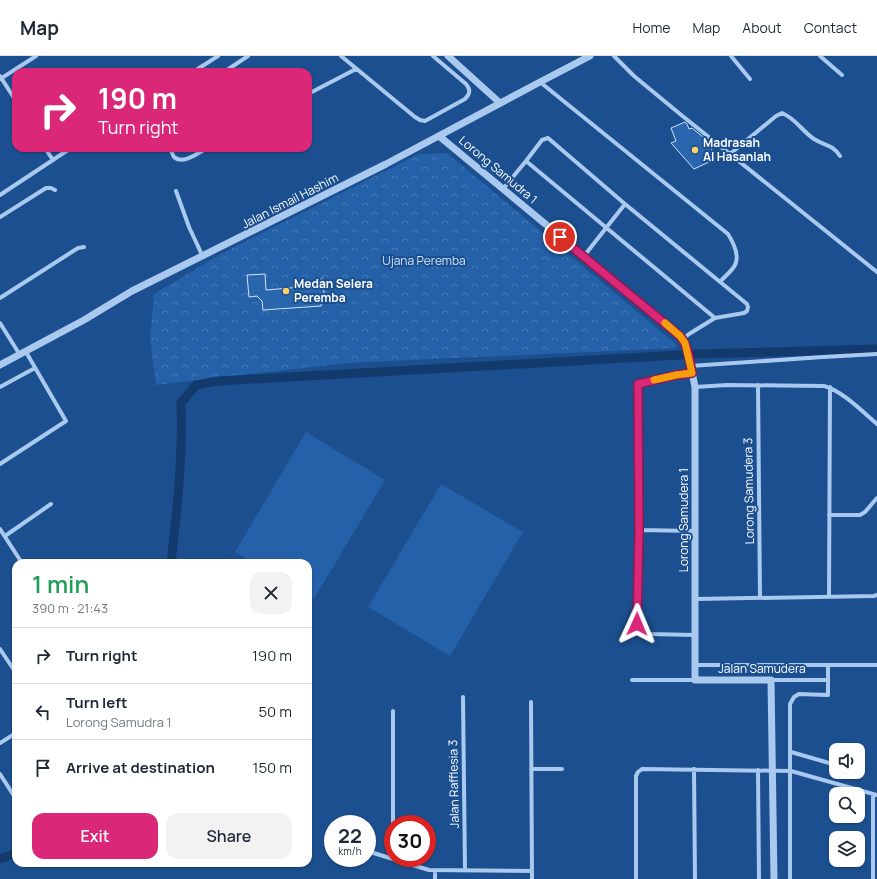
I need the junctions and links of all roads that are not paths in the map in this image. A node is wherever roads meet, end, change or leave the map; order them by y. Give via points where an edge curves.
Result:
1 (36, 56) edge
2 (218, 56) edge
3 (248, 56) edge
4 (341, 56) edge
5 (433, 56) edge
6 (448, 56) edge
7 (590, 56) edge
8 (614, 56) edge
9 (731, 56) edge
10 (820, 56) edge
11 (16, 68) edge
12 (199, 68) edge
13 (230, 68) edge
14 (356, 69) junction
15 (12, 71) edge
16 (842, 75) dead end
17 (0, 78) edge
18 (750, 79) dead end
19 (540, 82) junction
20 (312, 92) edge
21 (12, 95) edge
22 (500, 103) junction
23 (439, 136) junction
24 (48, 152) edge
25 (65, 152) edge
26 (171, 152) edge
27 (199, 152) edge
28 (730, 154) junction
29 (840, 156) dead end
30 (53, 160) junction
31 (526, 161) junction
32 (503, 189) junction
33 (55, 190) dead end
34 (176, 191) dead end
35 (0, 195) edge
36 (625, 204) junction
37 (0, 217) edge
38 (607, 228) junction
39 (84, 247) dead end
40 (584, 256) junction
41 (203, 257) junction
42 (877, 272) edge
43 (720, 282) junction
44 (0, 298) edge
45 (715, 318) junction
46 (0, 323) edge
47 (683, 339) junction
48 (687, 346) joint
49 (23, 353) junction
50 (877, 354) edge
51 (0, 365) edge
52 (691, 366) junction
53 (36, 368) junction
54 (758, 385) junction
55 (0, 387) edge
56 (695, 387) junction
57 (830, 387) junction
58 (877, 424) edge
59 (0, 464) edge
60 (877, 498) edge
61 (51, 504) dead end
62 (829, 516) junction
63 (0, 529) edge
64 (639, 530) junction
65 (695, 531) junction
66 (5, 536) junction
67 (19, 559) edge
68 (877, 595) edge
69 (829, 597) junction
70 (760, 598) junction
71 (695, 599) junction
72 (695, 635) junction
73 (0, 649) edge
74 (695, 665) junction
75 (828, 665) junction
76 (877, 665) edge
77 (12, 667) edge
78 (632, 680) dead end
79 (695, 680) junction
80 (771, 680) junction
81 (828, 680) junction
82 (463, 697) dead end
83 (531, 702) dead end
84 (393, 711) dead end
85 (12, 736) edge
86 (0, 743) edge
87 (791, 752) junction
88 (829, 763) edge
89 (531, 769) junction
90 (562, 769) dead end
91 (694, 769) junction
92 (758, 770) junction
93 (772, 770) junction
94 (791, 771) junction
95 (0, 774) edge
96 (12, 793) edge
97 (875, 795) edge
98 (393, 815) edge
99 (419, 867) edge
100 (435, 870) junction
101 (464, 870) junction
102 (532, 870) junction
103 (435, 879) edge
104 (532, 879) edge
105 (636, 879) edge
106 (695, 879) edge
107 (759, 879) edge
108 (774, 879) edge
109 (790, 879) edge
110 (873, 879) edge

1 - 11 street
2 - 12 street
3 - 13 street
4 - 14 street
5 - 14 street via 466,84 470,91 465,99 425,121 415,117
6 - 22 street
7 - 19 street, Jalan Ismail Hashim
8 - 28 street via 643,84
9 - 18 street
10 - 16 street
14 - 20 street
15 - 17 street
17 - 21 street
19 - 22 street, Jalan Ismail Hashim
19 - 43 street via 728,234 737,256 736,264
22 - 23 street, Jalan Ismail Hashim
23 - 32 street, Lorong Samudra 1
23 - 41 street, Jalan Ismail Hashim
24 - 30 street
25 - 30 street
26 - 27 street via 180,160
28 - 29 street via 782,113 815,140 832,147
28 - 42 street
30 - 35 street
31 - 32 street
31 - 36 street via 542,140 548,138
31 - 38 street
32 - 40 street, Lorong Samudra 1
33 - 37 street via 46,188
34 - 41 street
36 - 38 street
36 - 43 street
38 - 40 street
38 - 45 street
39 - 44 street via 78,248
40 - 47 street, Lorong Samudra 1
41 - 49 street, Jalan Ismail Hashim via 132,291
43 - 45 street via 747,304 748,308 744,313
45 - 47 street
46 - 49 street
47 - 48 street, Lorong Samudra 1
48 - 52 street, Lorong Samudera 1
49 - 51 street, Jalan Ismail Hashim
49 - 53 street
50 - 52 street
52 - 56 street, Lorong Samudera 1
52 - 64 street via 676,375 638,384
53 - 55 street
53 - 59 street via 66,421
54 - 56 street
54 - 57 street
54 - 70 street, Lorong Samudera 3
56 - 65 street, Lorong Samudera 1
57 - 58 street
57 - 62 street
60 - 62 street via 860,515
61 - 66 street
62 - 69 street
63 - 66 street
64 - 65 street
64 - 72 street via 637,624 641,630 649,634
65 - 71 street, Lorong Samudera 1
66 - 67 street
68 - 69 street
69 - 70 street
70 - 71 street
71 - 72 street, Lorong Samudera 1
72 - 74 street, Lorong Samudera 1
73 - 77 street
74 - 75 street
74 - 79 street, Lorong Samudera 1
75 - 76 street
75 - 81 street
78 - 79 street
79 - 80 street, Jalan Samudera
80 - 81 street, Jalan Samudera
80 - 93 street
81 - 87 street via 828,695 799,694 790,704
82 - 101 street, Jalan Rafflesia 3
83 - 89 street
84 - 98 street
85 - 86 street
87 - 88 street
87 - 94 street
89 - 90 street
89 - 102 street
91 - 92 street
91 - 105 street via 642,769 638,772
91 - 106 street
92 - 93 street
92 - 107 street
93 - 94 street
93 - 108 street
94 - 97 street
94 - 109 street
95 - 96 street
97 - 110 street
99 - 100 street
100 - 101 street
100 - 103 street
101 - 102 street
102 - 104 street

